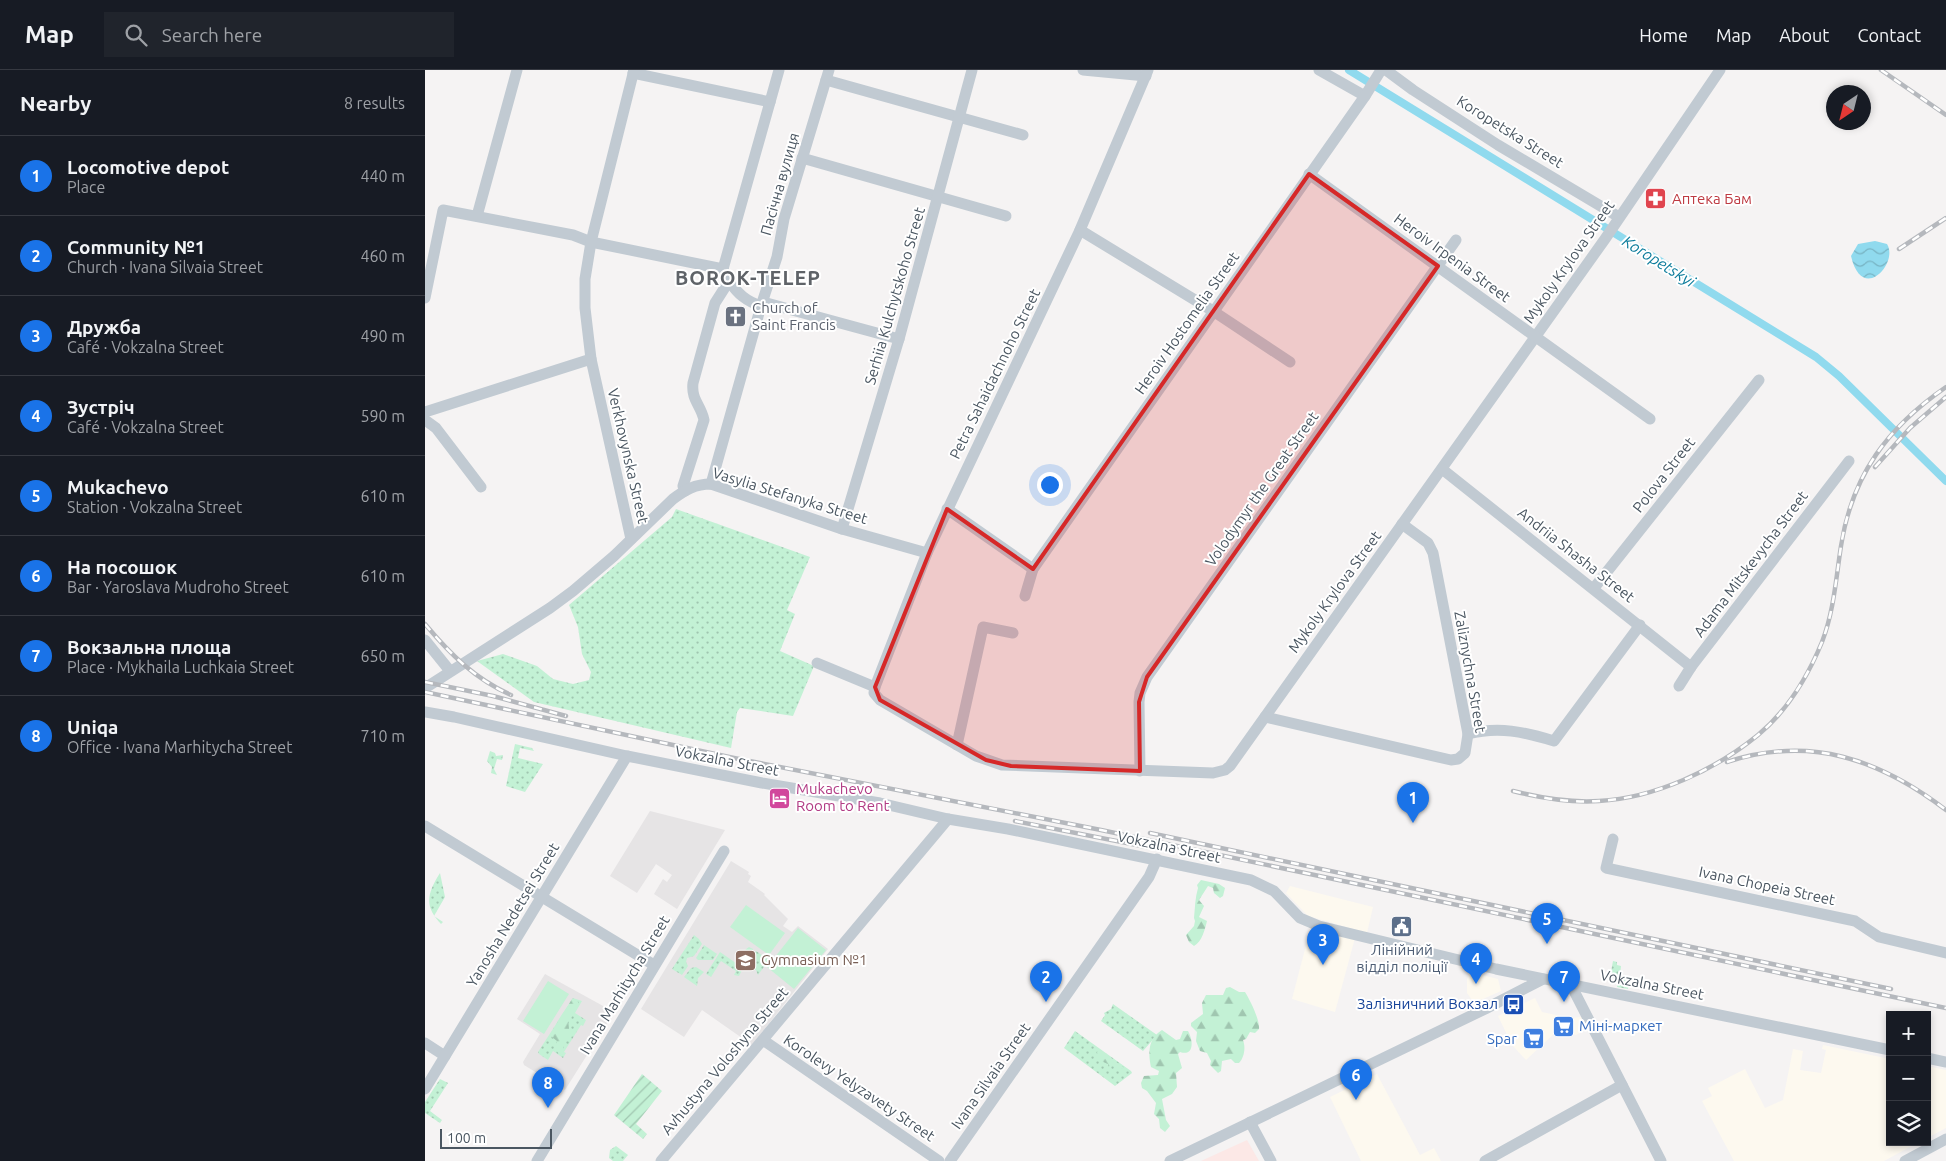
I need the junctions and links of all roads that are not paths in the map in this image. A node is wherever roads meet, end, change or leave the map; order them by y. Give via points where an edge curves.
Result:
1 (517, 70) edge
2 (779, 70) edge
3 (971, 70) edge
4 (1083, 70) edge
5 (1319, 70) edge
6 (1720, 70) edge
7 (634, 71) edge
8 (1147, 73) edge
9 (828, 75) edge
10 (1375, 78) edge
11 (770, 102) junction
12 (959, 117) junction
13 (1023, 134) dead end
14 (803, 158) junction
15 (1309, 174) junction
16 (938, 196) junction
17 (477, 216) junction
18 (1006, 216) dead end
19 (1617, 221) junction
20 (1080, 230) junction
21 (1456, 240) dead end
22 (591, 242) junction
23 (1438, 266) junction
24 (723, 268) junction
25 (729, 281) junction
26 (425, 298) edge
27 (762, 304) junction
28 (1213, 311) junction
29 (1535, 337) junction
30 (899, 339) junction
31 (591, 359) junction
32 (1290, 362) dead end
33 (1759, 380) dead end
34 (425, 412) edge
35 (1649, 419) dead end
36 (425, 420) edge
37 (1849, 461) dead end
38 (1442, 469) junction
39 (711, 484) junction
40 (481, 487) dead end
41 (685, 491) junction
42 (947, 510) junction
43 (1402, 524) junction
44 (842, 529) junction
45 (631, 539) junction
46 (927, 553) junction
47 (1033, 569) junction
48 (1594, 588) junction
49 (1025, 596) dead end
50 (1640, 625) junction
51 (1013, 633) dead end
52 (425, 640) edge
53 (817, 663) dead end
54 (1691, 667) junction
55 (451, 671) junction
56 (1679, 686) dead end
57 (875, 687) junction
58 (425, 688) edge
59 (425, 712) edge
60 (1265, 717) junction
61 (1468, 734) junction
62 (957, 745) junction
63 (627, 756) junction
64 (1140, 771) junction
65 (948, 819) junction
66 (425, 826) edge
67 (1613, 839) dead end
68 (725, 851) dead end
69 (1157, 859) junction
70 (541, 896) junction
71 (1946, 953) edge
72 (654, 965) junction
73 (1543, 979) junction
74 (1571, 985) junction
75 (763, 1040) junction
76 (425, 1043) edge
77 (1886, 1049) edge
78 (445, 1056) junction
79 (1931, 1059) edge
80 (1946, 1062) edge
81 (1622, 1085) junction
82 (425, 1089) edge
83 (1250, 1122) junction
84 (1946, 1139) edge
85 (537, 1161) edge
86 (661, 1161) edge
87 (939, 1161) edge
88 (950, 1161) edge
89 (1170, 1161) edge
90 (1271, 1161) edge
91 (1485, 1161) edge
92 (1661, 1161) edge
93 (1905, 1161) edge

1 - 17 street
2 - 11 street, Пасічна вулиця
3 - 12 street, Serhiia Kulchytskoho Street
4 - 8 street, Petra Sahaidachnoho Street
5 - 10 street
6 - 19 street, Mykoly Krylova Street
7 - 11 street
7 - 22 street, Verkhovynska Street
8 - 20 street, Petra Sahaidachnoho Street
9 - 12 street
9 - 14 street, Пасічна вулиця
10 - 15 street, Heroiv Hostomelia Street
10 - 19 street, Koropetska Street via 1406,86
11 - 24 street, Пасічна вулиця
12 - 13 street
12 - 16 street, Serhiia Kulchytskoho Street
14 - 16 street
14 - 27 street, Пасічна вулиця
15 - 23 street, Heroiv Irpenia Street
15 - 28 street, Heroiv Hostomelia Street
16 - 18 street
16 - 30 street, Serhiia Kulchytskoho Street
17 - 22 street via 573,235
17 - 26 street via 443,210
19 - 29 street, Mykoly Krylova Street
20 - 28 street
20 - 42 street, Petra Sahaidachnoho Street
21 - 23 street, Volodymyr the Great Street
22 - 24 street
22 - 31 street, Verkhovynska Street via 585,279 585,308
23 - 29 street, Heroiv Irpenia Street
23 - 64 street, Volodymyr the Great Street via 1147,677 1139,702
24 - 25 street
25 - 27 street via 745,300
25 - 41 street via 715,303 693,383 693,396 704,420 683,486
27 - 30 street
27 - 39 street, Пасічна вулиця
28 - 32 street
28 - 47 street, Heroiv Hostomelia Street
29 - 35 street, Heroiv Irpenia Street
29 - 38 street, Mykoly Krylova Street
30 - 44 street, Serhiia Kulchytskoho Street
31 - 34 street
31 - 45 street, Verkhovynska Street
33 - 48 street, Polova Street
36 - 40 street via 436,428
37 - 54 street, Adama Mitskevycha Street
38 - 43 street, Mykoly Krylova Street
38 - 48 street, Andriia Shasha Street
39 - 41 street, Vasylia Stefanyka Street via 701,484
39 - 44 street, Vasylia Stefanyka Street
41 - 45 street, Vasylia Stefanyka Street
42 - 46 street, Petra Sahaidachnoho Street
42 - 47 street
43 - 60 street, Mykoly Krylova Street
43 - 61 street, Zaliznychna Street via 1427,543 1433,553
44 - 46 street, Vasylia Stefanyka Street
45 - 55 street, Verkhovynska Street via 596,573 550,608
46 - 57 street, Petra Sahaidachnoho Street
47 - 49 street, Heroiv Hostomelia Street
48 - 50 street, Andriia Shasha Street
50 - 54 street, Andriia Shasha Street
50 - 61 street via 1554,741 1510,730 1490,729
51 - 62 street via 983,627
52 - 55 street
53 - 57 street
54 - 56 street, Adama Mitskevycha Street
55 - 58 street, Verkhovynska Street
57 - 62 street, Mykoly Krylova Street via 874,693 880,700
59 - 63 street, Vokzalna Street
60 - 61 street, Zaliznychna Street via 1451,760 1465,753
60 - 64 street, Mykoly Krylova Street via 1225,770 1213,773
62 - 64 street, Mykoly Krylova Street via 976,756 1002,764
63 - 65 street, Vokzalna Street
63 - 70 street, Yanosha Nedetsei Street
65 - 69 street, Vokzalna Street
65 - 75 street, Avhustyna Voloshyna Street
66 - 70 street
67 - 71 street, Ivana Chopeia Street via 1606,868 1855,921 1879,937
68 - 72 street, Ivana Marhitycha Street
69 - 73 street, Vokzalna Street via 1259,883 1274,891 1300,918 1319,926
69 - 88 street, Ivana Silvaia Street via 1149,877
70 - 72 street
70 - 78 street, Yanosha Nedetsei Street
72 - 85 street, Ivana Marhitycha Street
73 - 74 street, Vokzalna Street
73 - 83 street via 1477,1014
74 - 77 street, Vokzalna Street
74 - 81 street
75 - 86 street, Avhustyna Voloshyna Street
75 - 87 street, Korolevy Yelyzavety Street
76 - 78 street
78 - 82 street, Yanosha Nedetsei Street
79 - 80 street
81 - 91 street
81 - 92 street
83 - 89 street
83 - 90 street
84 - 93 street

